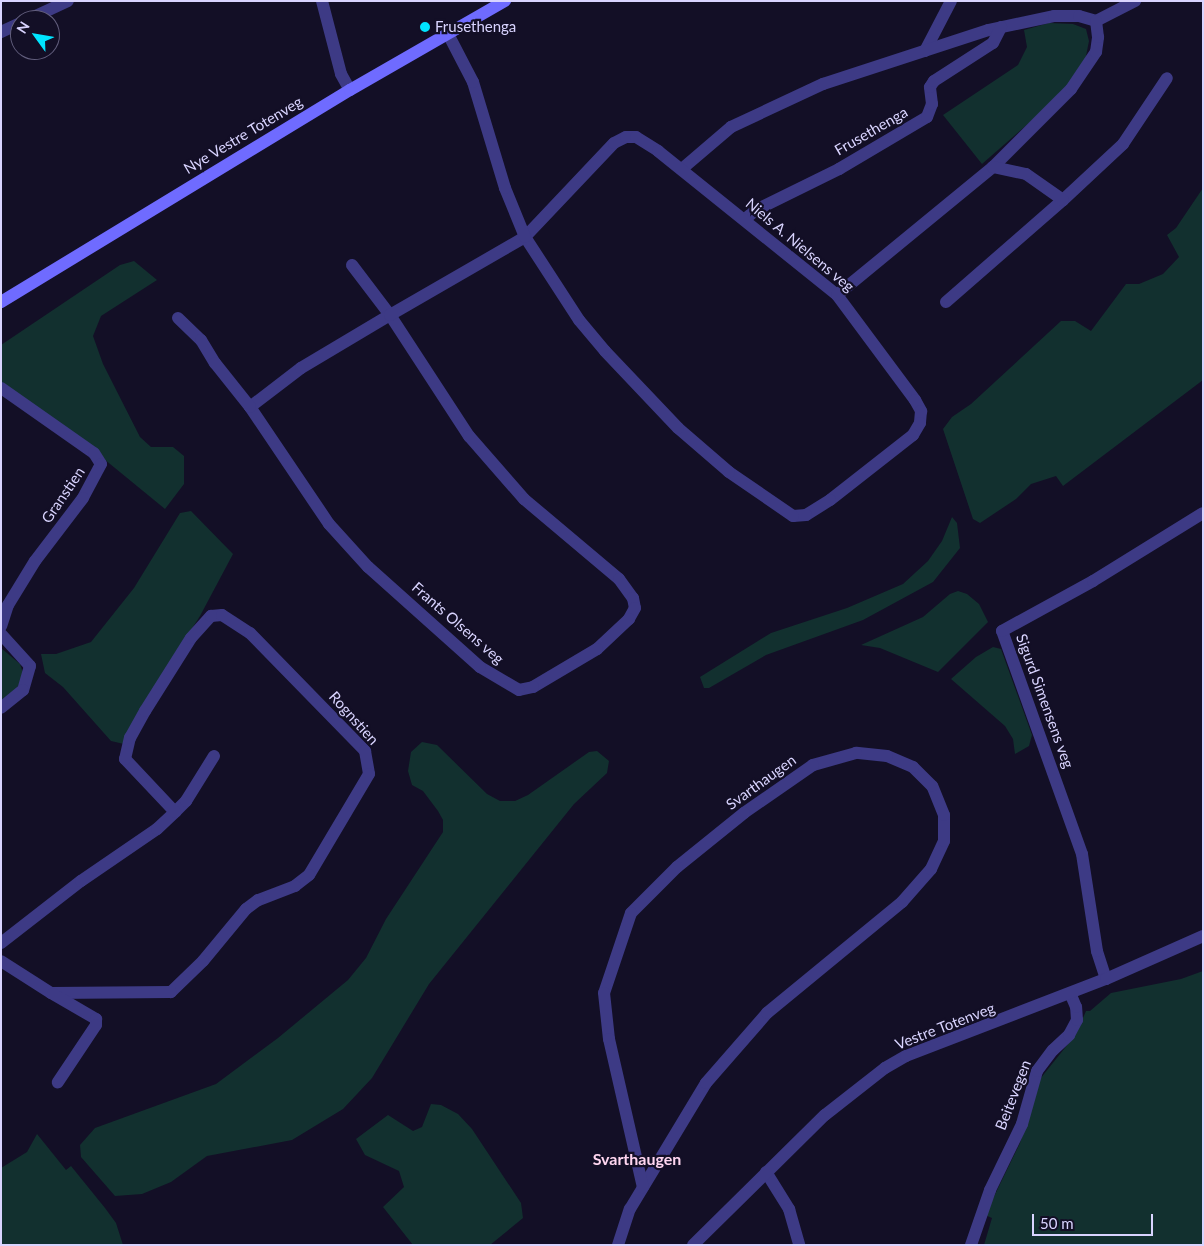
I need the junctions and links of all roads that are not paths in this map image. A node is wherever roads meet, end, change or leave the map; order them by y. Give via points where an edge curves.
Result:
1 (322, 1) edge
2 (505, 1) edge
3 (951, 1) edge
4 (1135, 1) edge
5 (67, 2) edge
6 (49, 10) edge
7 (1096, 22) junction
8 (1001, 27) junction
9 (448, 34) junction
10 (925, 51) junction
11 (1167, 78) dead end
12 (350, 90) junction
13 (992, 167) junction
14 (682, 168) junction
15 (1063, 200) junction
16 (746, 219) junction
17 (525, 237) junction
18 (352, 265) dead end
19 (838, 295) junction
20 (1, 302) edge
21 (946, 302) dead end
22 (390, 315) junction
23 (178, 318) dead end
24 (1, 388) edge
25 (250, 407) junction
26 (1203, 513) edge
27 (1, 626) edge
28 (1, 634) edge
29 (1, 708) edge
30 (214, 756) dead end
31 (175, 812) junction
32 (1203, 936) edge
33 (1, 943) edge
34 (1, 961) edge
35 (1106, 979) junction
36 (51, 993) junction
37 (1070, 993) junction
38 (58, 1082) dead end
39 (766, 1172) junction
40 (643, 1187) junction
41 (618, 1245) edge
42 (693, 1245) edge
43 (799, 1245) edge
44 (971, 1245) edge

1 - 12 street via 341,74
2 - 9 main road, Nye Vestre Totenveg
3 - 10 street
4 - 7 street
5 - 6 street
7 - 8 street via 1079,16 1054,16
7 - 13 street via 1098,37 1088,67 1041,121
8 - 10 street
8 - 16 street, Frusethenga via 993,43 934,81 930,87 932,104 927,117 839,169 756,210
9 - 12 main road, Nye Vestre Totenveg
9 - 17 street, Niels A. Nielsens veg via 473,82 505,188
10 - 14 street via 823,84 754,114 731,127
11 - 15 street via 1123,144
12 - 20 main road, Nye Vestre Totenveg
13 - 15 street via 1026,174
13 - 19 street
14 - 16 street, Niels A. Nielsens veg
14 - 17 street, Niels A. Nielsens veg via 636,137 626,137 601,155
15 - 21 street
16 - 19 street, Niels A. Nielsens veg
17 - 19 street, Niels A. Nielsens veg via 579,320 643,393 729,472 793,516 813,512 830,500 913,435 920,423 921,410 915,400
17 - 22 street
18 - 22 street, Frants Olsens veg
22 - 25 street via 301,368
22 - 25 street, Frants Olsens veg via 469,436 524,499 630,591 635,608 630,619 597,649 533,687 519,690 480,667 368,568 328,524
23 - 25 street, Frants Olsens veg via 201,340
24 - 27 street, Granstien via 94,453 101,464 83,498 35,561 8,605
26 - 35 street, Sigurd Simensens veg via 1093,581 1002,631 1082,854 1097,951
28 - 29 street via 30,666 22,690
30 - 31 street via 186,801
31 - 33 street via 157,829 81,881
31 - 36 street, Rognstien via 125,759 134,732 191,638 211,616 222,615 250,633 352,736 369,760 368,774 310,875 295,886 258,900 246,909 203,961 171,992
32 - 35 street, Vestre Totenveg
34 - 36 street
35 - 37 street, Vestre Totenveg
36 - 38 street via 96,1018 96,1025
37 - 39 street, Vestre Totenveg via 906,1056 885,1068 842,1099
37 - 44 street, Beitevegen via 1077,1013 1074,1028 1037,1071 1022,1124 990,1190
39 - 42 street, Vestre Totenveg
39 - 43 street via 789,1209
40 - 40 street, Svarthaugen via 706,1083 767,1013 902,902 931,868 944,841 944,815 932,786 913,767 887,756 856,753 813,765 744,813 678,867 631,913 604,993 609,1039
40 - 41 street, Svarthaugen via 630,1209

